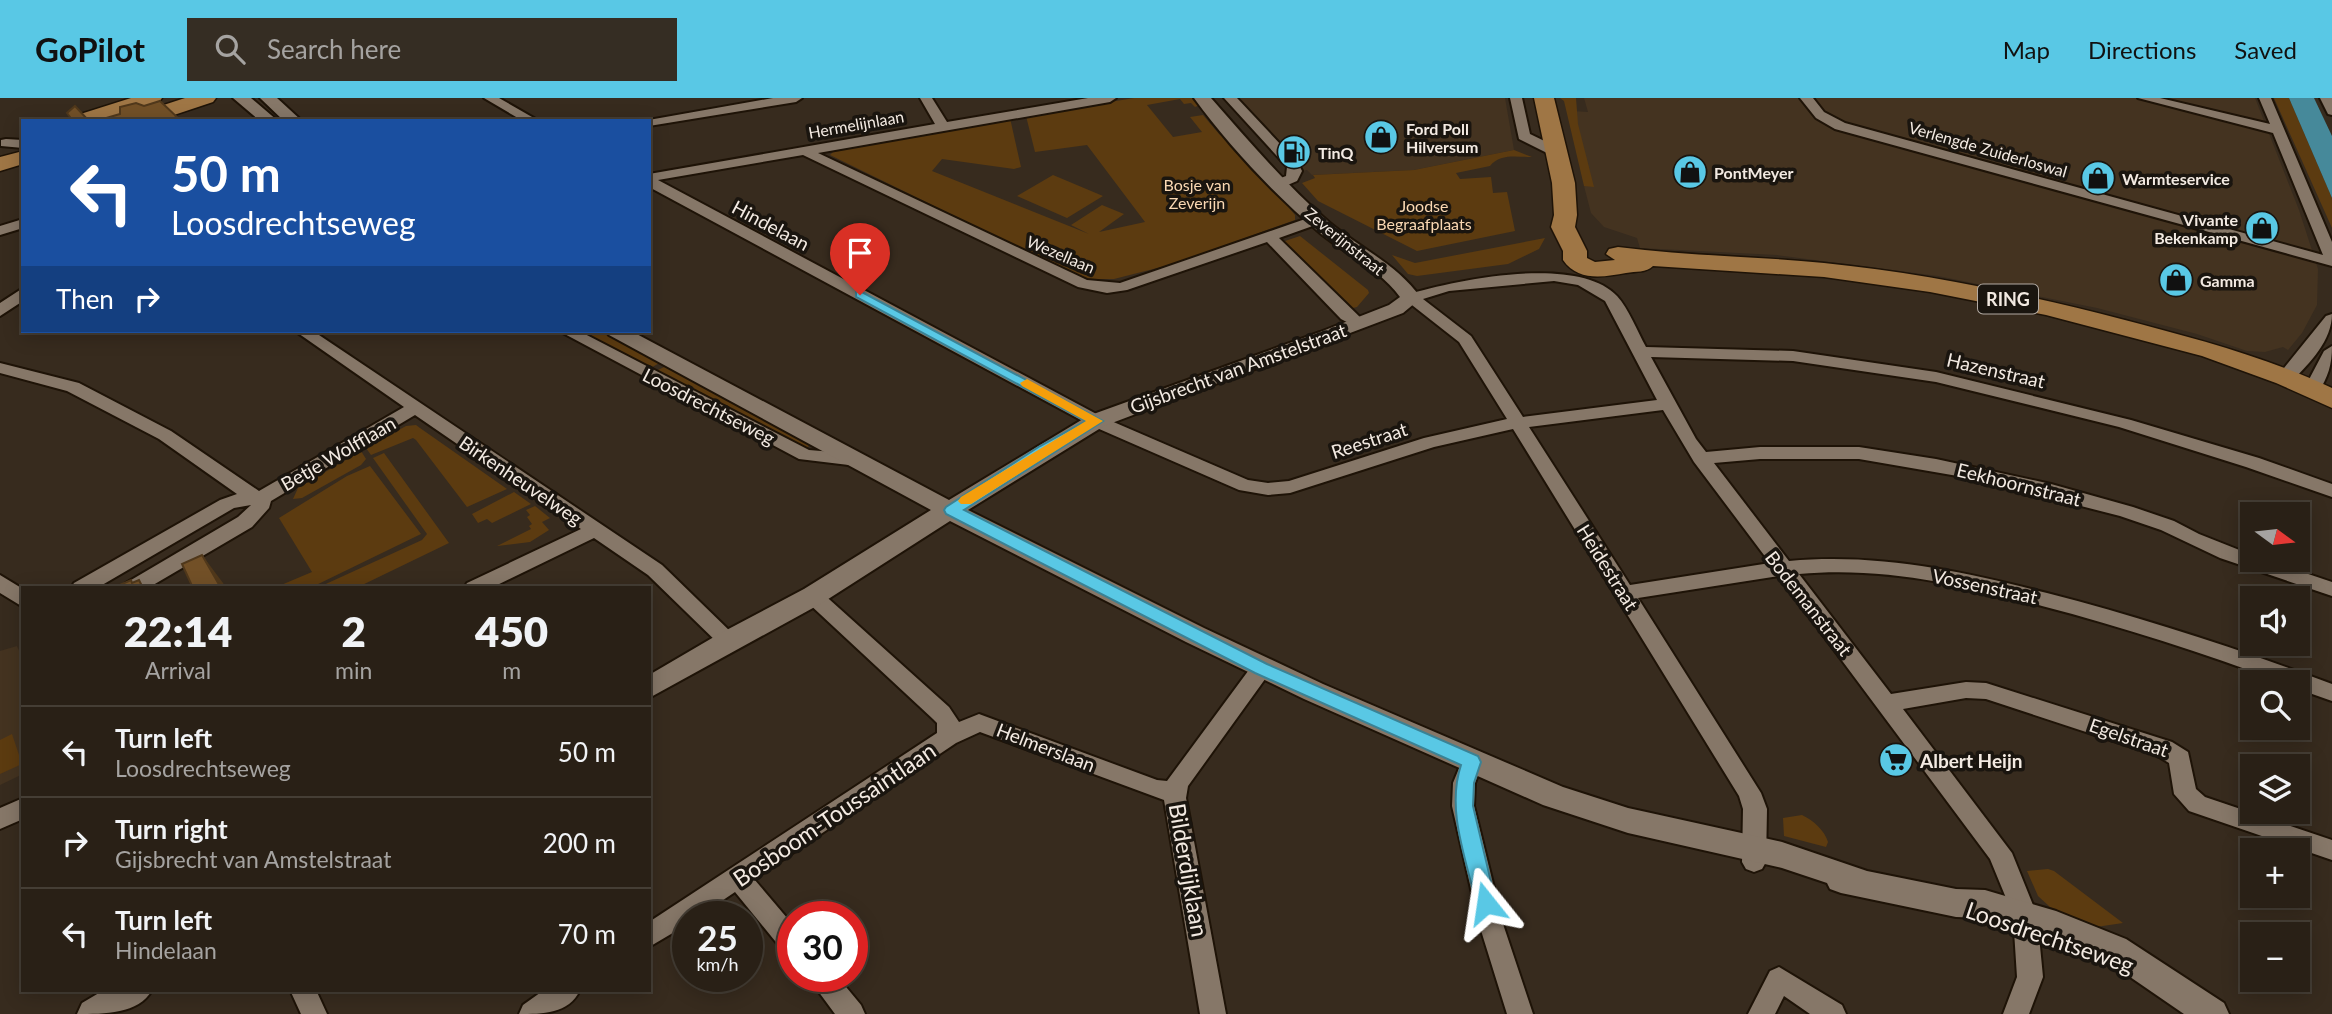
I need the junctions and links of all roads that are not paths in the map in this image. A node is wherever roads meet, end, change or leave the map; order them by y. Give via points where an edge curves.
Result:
1 (152, 98) edge
2 (206, 98) edge
3 (214, 98) edge
4 (227, 98) edge
5 (241, 98) edge
6 (268, 98) edge
7 (490, 98) edge
8 (796, 98) edge
9 (926, 98) edge
10 (1110, 98) edge
11 (1202, 98) edge
12 (1230, 98) edge
13 (1516, 98) edge
14 (1544, 98) edge
15 (1806, 98) edge
16 (2144, 98) edge
17 (2265, 98) edge
18 (2326, 98) edge
19 (1062, 102) edge
20 (2332, 111) edge
21 (84, 119) edge
22 (140, 119) edge
23 (267, 119) edge
24 (292, 119) edge
25 (529, 119) edge
26 (651, 121) edge
27 (943, 127) junction
28 (2277, 130) junction
29 (804, 151) junction
30 (1556, 152) junction
31 (651, 179) edge
32 (651, 180) edge
33 (1278, 184) junction
34 (1316, 220) junction
35 (21, 224) edge
36 (0, 231) edge
37 (1270, 237) junction
38 (2332, 261) edge
39 (1598, 288) joint
40 (21, 295) edge
41 (1411, 298) junction
42 (0, 311) edge
43 (2332, 319) edge
44 (1358, 323) junction
45 (306, 333) edge
46 (571, 333) edge
47 (620, 333) edge
48 (1639, 352) junction
49 (2332, 352) edge
50 (0, 368) edge
51 (2286, 377) junction
52 (2322, 394) edge
53 (1666, 404) junction
54 (415, 408) junction
55 (1096, 421) junction
56 (1517, 423) junction
57 (1700, 458) junction
58 (857, 460) junction
59 (2332, 491) edge
60 (258, 497) junction
61 (952, 510) junction
62 (594, 530) junction
63 (1782, 568) junction
64 (0, 582) edge
65 (84, 586) edge
66 (136, 586) edge
67 (478, 586) edge
68 (2332, 589) edge
69 (1625, 593) junction
70 (813, 596) junction
71 (21, 598) edge
72 (728, 641) junction
73 (1261, 669) junction
74 (651, 687) edge
75 (2332, 693) edge
76 (1886, 703) junction
77 (948, 737) junction
78 (1472, 762) junction
79 (1175, 792) junction
80 (21, 809) edge
81 (0, 820) edge
82 (2332, 850) edge
83 (1753, 854) junction
84 (738, 878) junction
85 (2026, 923) junction
86 (777, 925) edge
87 (651, 935) edge
88 (132, 992) edge
89 (304, 992) edge
90 (564, 992) edge
91 (833, 992) edge
92 (94, 1014) edge
93 (314, 1014) edge
94 (532, 1014) edge
95 (852, 1014) edge
96 (1213, 1014) edge
97 (1520, 1014) edge
98 (1761, 1014) edge
99 (1833, 1014) edge
100 (2016, 1014) edge
101 (2212, 1014) edge

1 - 21 main road
2 - 22 main road
3 - 4 main road
5 - 23 street
6 - 24 street
7 - 25 street
8 - 26 street via 680,112
9 - 27 street
10 - 19 street, Hermelijnlaan
11 - 33 street, Zeverijnstraat
12 - 33 street via 1293,166 1292,178
13 - 30 street via 1524,136
14 - 30 main road, RING
15 - 38 street, Verlengde Zuiderloswal via 1820,115 1840,126
16 - 28 street
17 - 28 street
18 - 20 street
19 - 27 street, Hermelijnlaan
27 - 29 street, Hermelijnlaan
28 - 38 street
29 - 31 street, Hermelijnlaan
29 - 37 street, Wezellaan via 1094,287 1122,287
30 - 51 main road, RING via 1567,217 1563,227 1602,254 1650,264 1671,261 1824,270 2010,300 2184,342
32 - 55 street, Hindelaan
33 - 34 street, Zeverijnstraat
34 - 37 street, Wezellaan
34 - 41 street, Zeverijnstraat
35 - 36 street
37 - 44 street
39 - 41 street, Gijsbrecht van Amstelstraat via 1563,276 1533,276 1447,287
39 - 48 street, Bodemanstraat via 1618,307
40 - 42 street
41 - 44 street, Gijsbrecht van Amstelstraat via 1396,309
41 - 56 street, Heidestraat via 1465,339
43 - 51 street via 2300,349
44 - 55 street, Gijsbrecht van Amstelstraat
45 - 54 street, Birkenheuvelweg
46 - 58 street, Loosdrechtseweg via 805,455
47 - 58 street, Loosdrechtseweg
48 - 53 street, Bodemanstraat
48 - 59 street, Hazenstraat via 1792,356 1948,380 2130,425
49 - 52 street
50 - 60 street via 73,387 165,435
51 - 52 main road, RING
53 - 56 street, Reestraat
53 - 57 street, Bodemanstraat
54 - 60 street, Betje Wolfflaan
54 - 62 street, Birkenheuvelweg
55 - 56 street, Reestraat via 1232,482 1268,489 1309,482 1439,439
55 - 61 street, Gijsbrecht van Amstelstraat
56 - 69 street, Heidestraat
57 - 63 street, Bodemanstraat
57 - 68 street, Eekhoornstraat via 1843,455 1862,464 2006,491 2167,536 2191,538
58 - 61 street, Loosdrechtseweg
60 - 65 street, Betje Wolfflaan via 227,504
60 - 66 street, Betje Wolfflaan via 262,505 246,522
61 - 70 street, Gijsbrecht van Amstelstraat
61 - 73 street, Loosdrechtseweg
62 - 67 street
62 - 72 street, Birkenheuvelweg via 654,569
63 - 69 street, Vossenstraat
63 - 75 street, Vossenstraat via 1901,569 1987,584 2169,635
63 - 76 street, Bodemanstraat
64 - 71 street
69 - 83 street, Heidestraat via 1750,793 1755,809
70 - 72 street, Gijsbrecht van Amstelstraat
70 - 77 street via 941,713 948,721
72 - 74 street, Gijsbrecht van Amstelstraat
73 - 78 street, Loosdrechtseweg
73 - 79 street, Bilderdijklaan via 1180,776
76 - 82 street, Egelstraat via 1986,691 2164,748 2180,758 2185,794 2197,804
76 - 85 street, Bodemanstraat via 2000,853
77 - 79 street, Helmerslaan via 970,725 987,724 1156,789
77 - 84 street, Bosboom-Toussaintlaan
78 - 83 street, Loosdrechtseweg via 1678,841
78 - 97 street via 1464,783 1463,806 1491,924
79 - 96 street, Bilderdijklaan
80 - 81 street
83 - 85 street, Loosdrechtseweg via 1819,877 1856,880 1956,903 1979,915
84 - 86 street
84 - 87 street, Bosboom-Toussaintlaan
85 - 100 street, Bodemanstraat via 2030,977
85 - 101 street, Loosdrechtseweg via 2120,964 2145,970
88 - 92 street
89 - 93 street
90 - 94 street
91 - 95 street
98 - 99 street via 1779,979

